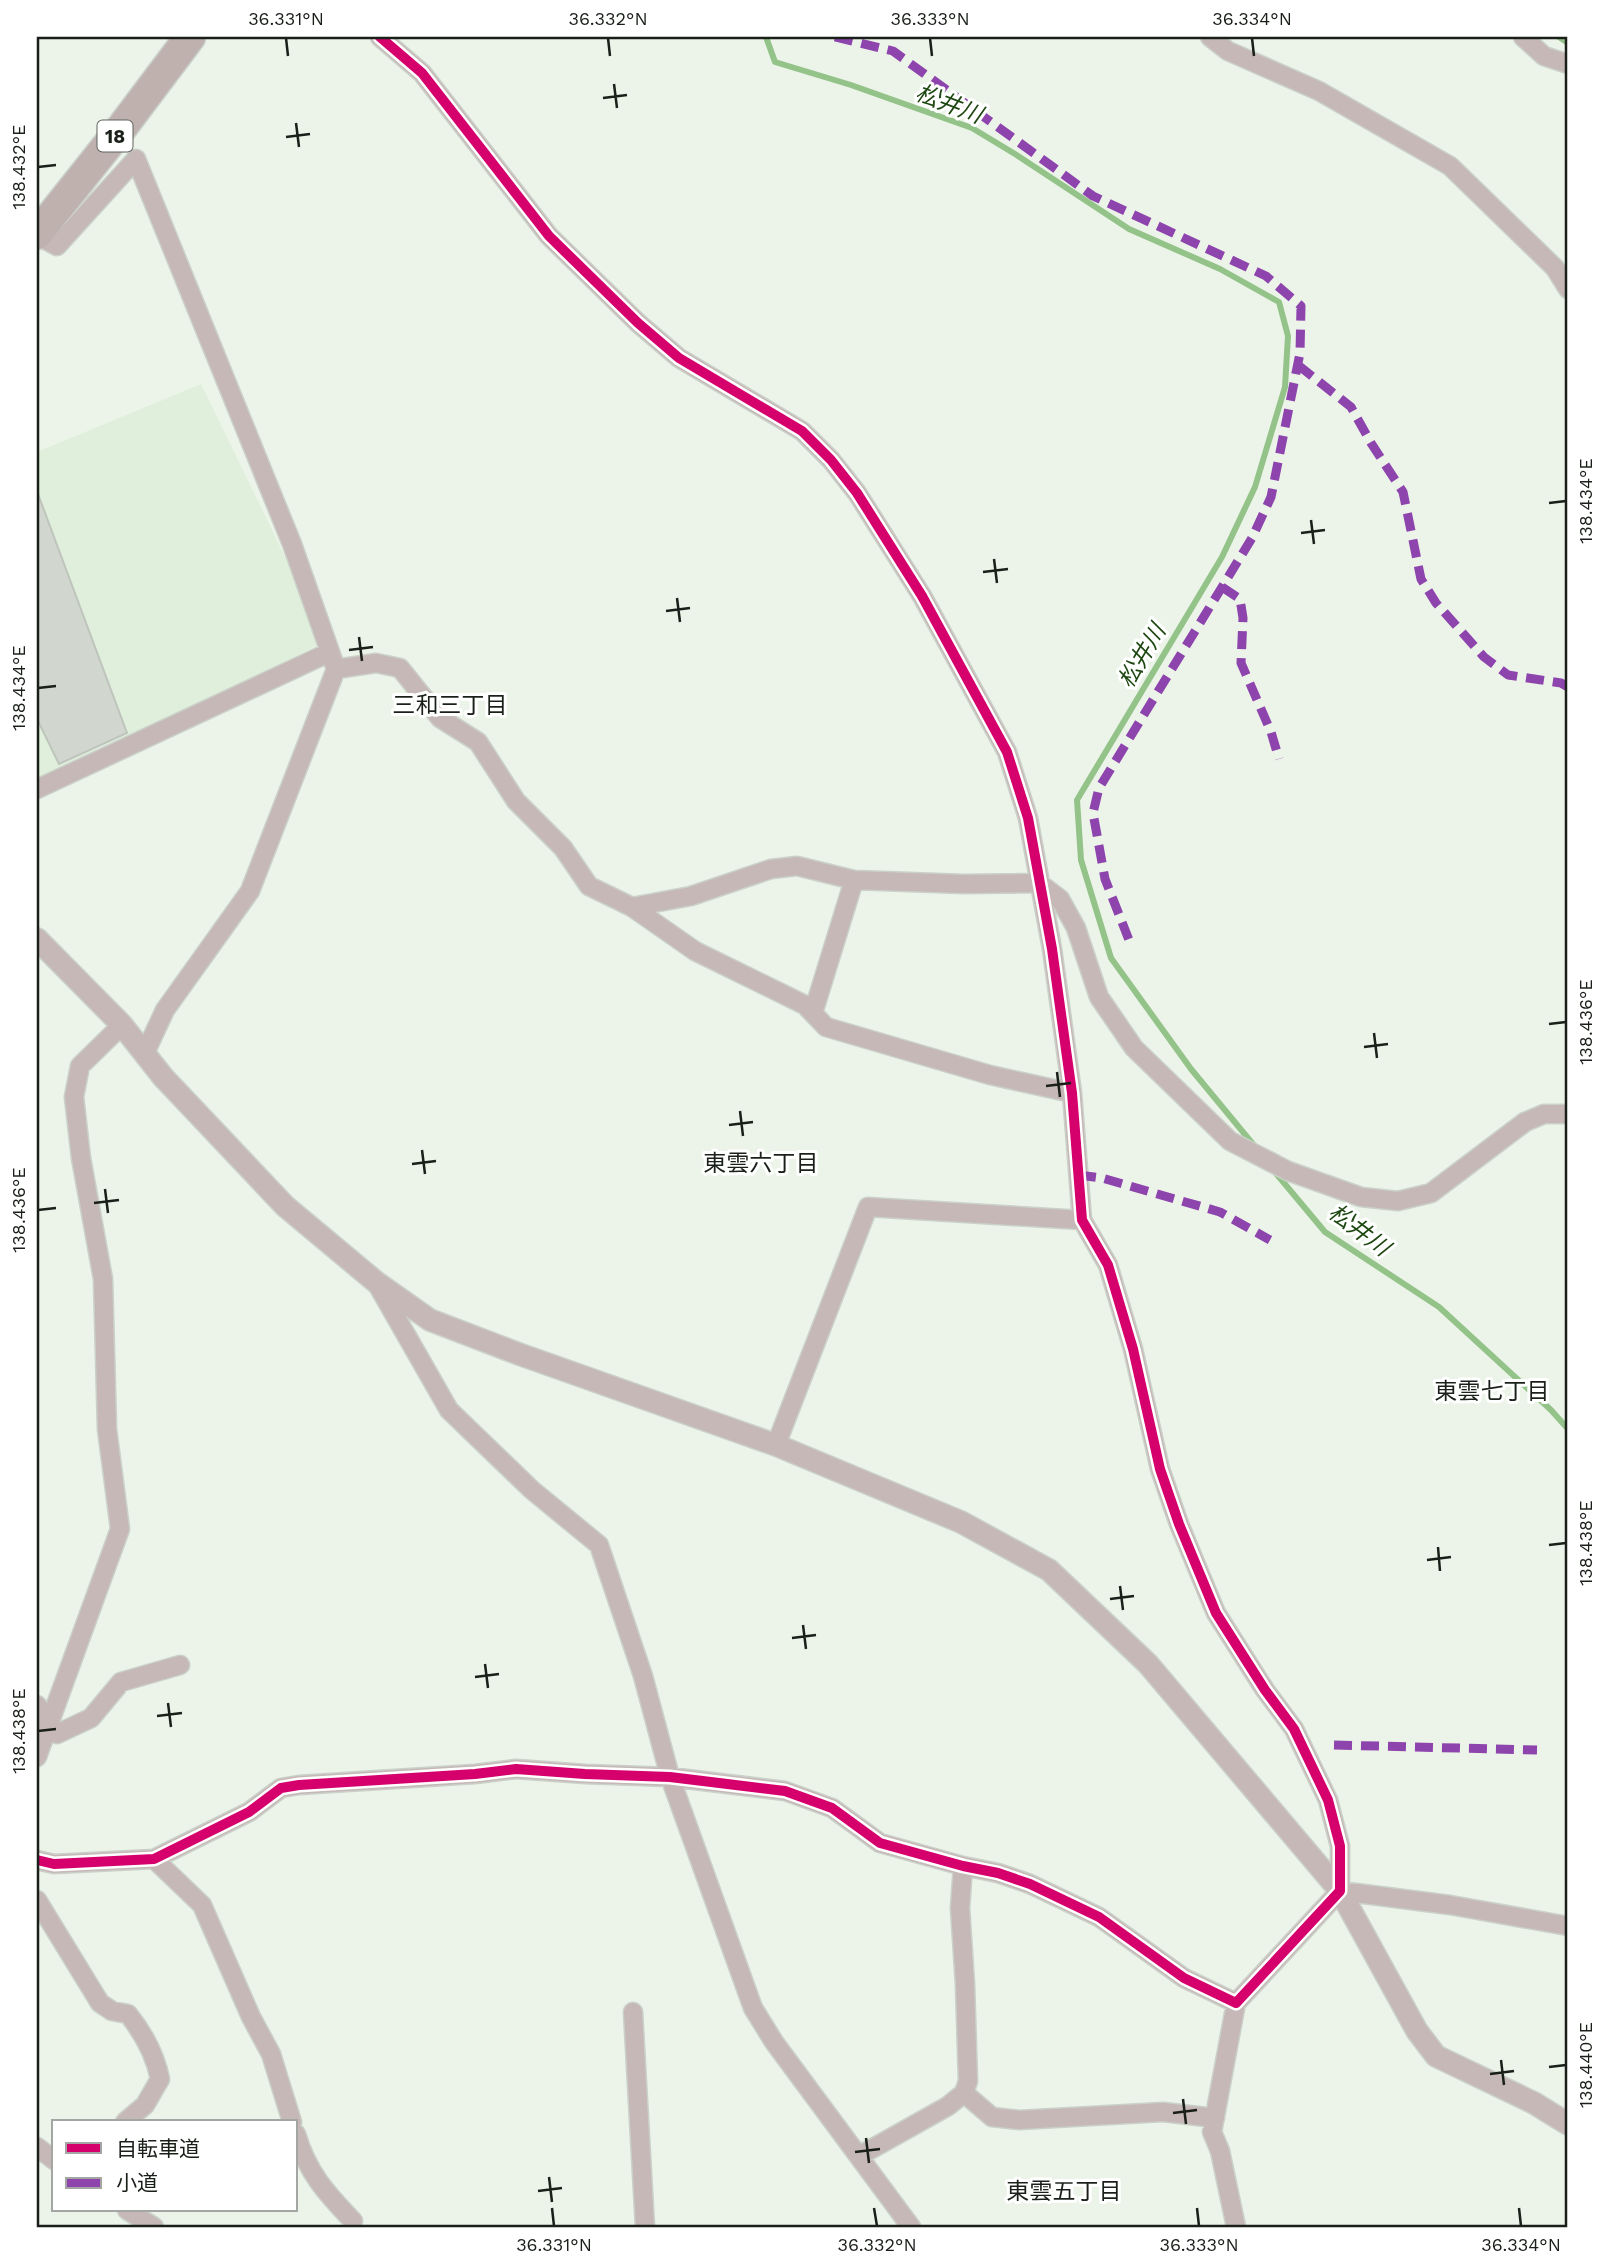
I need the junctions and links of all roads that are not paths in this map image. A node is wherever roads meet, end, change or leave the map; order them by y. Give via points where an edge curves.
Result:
1 (190, 37) edge
2 (380, 37) edge
3 (1210, 37) edge
4 (1523, 37) edge
5 (1568, 64) edge
6 (37, 235) edge
7 (1568, 289) edge
8 (333, 661) junction
9 (37, 789) edge
10 (854, 880) junction
11 (1039, 884) junction
12 (632, 907) junction
13 (37, 939) edge
14 (813, 1013) junction
15 (122, 1025) junction
16 (144, 1055) junction
17 (1072, 1093) junction
18 (1568, 1114) edge
19 (1082, 1220) junction
20 (376, 1282) junction
21 (776, 1445) junction
22 (180, 1665) dead end
23 (37, 1705) edge
24 (49, 1720) junction
25 (37, 1756) edge
26 (670, 1777) junction
27 (154, 1859) junction
28 (37, 1860) edge
29 (963, 1866) junction
30 (1340, 1891) junction
31 (37, 1899) edge
32 (1568, 1926) edge
33 (1236, 2003) junction
34 (633, 2012) dead end
35 (964, 2093) junction
36 (1214, 2118) junction
37 (127, 2120) edge
38 (291, 2120) edge
39 (1568, 2124) edge
40 (298, 2141) edge
41 (37, 2147) edge
42 (859, 2156) junction
43 (52, 2158) edge
44 (130, 2212) edge
45 (353, 2221) dead end
46 (154, 2227) edge
47 (645, 2227) edge
48 (911, 2227) edge
49 (1236, 2227) edge

1 - 6 highway, 18
2 - 11 street via 422,73 549,236 639,323 679,358 802,431 851,485 922,596 1007,752 1028,818
3 - 7 street via 1228,51 1319,91 1450,166 1555,268
4 - 5 street via 1544,56
6 - 8 street via 57,246 136,159 292,544
8 - 9 street
8 - 12 street via 400,668 440,718 478,742 516,801 564,848 589,886
8 - 16 street via 250,891 165,1010
10 - 11 street
10 - 12 street via 797,866 771,869 691,896
10 - 14 street
11 - 17 street
11 - 18 street via 1060,899 1076,928 1099,997 1134,1048 1230,1141 1288,1171 1361,1197 1398,1201 1431,1193 1525,1122 1544,1114
12 - 14 street via 695,951
13 - 15 street
14 - 17 street via 826,1027 990,1075
15 - 16 street
15 - 24 street via 80,1066 74,1097 103,1279 107,1429 120,1529
16 - 20 street via 285,1206
17 - 19 street
19 - 21 street via 868,1207
19 - 30 street via 1108,1265 1160,1469 1216,1613 1294,1728 1328,1800 1340,1846
20 - 21 street via 430,1320
20 - 26 street via 449,1410 599,1545 643,1675
21 - 30 street via 961,1522 1049,1570 1149,1664
22 - 24 street via 121,1682 91,1718 57,1734
23 - 24 street
24 - 25 street
26 - 27 street via 516,1769 299,1785 281,1788 249,1812
26 - 29 street via 785,1791 832,1808 880,1843
26 - 42 street via 753,2008
27 - 28 street via 54,1864
27 - 38 street via 202,1905 271,2054
29 - 33 street via 1031,1884 1099,1917 1184,1978
29 - 35 street via 960,1908 968,2081
30 - 32 street
30 - 33 street
30 - 39 street via 1417,2031 1436,2056
31 - 37 street via 92,1993 112,2011 128,2014 155,2059 160,2079 145,2105
33 - 36 street
34 - 47 street
35 - 36 street via 992,2118 1163,2112
35 - 42 street
36 - 49 street via 1212,2132
40 - 45 street via 323,2189
41 - 43 street
42 - 48 street
44 - 46 street

